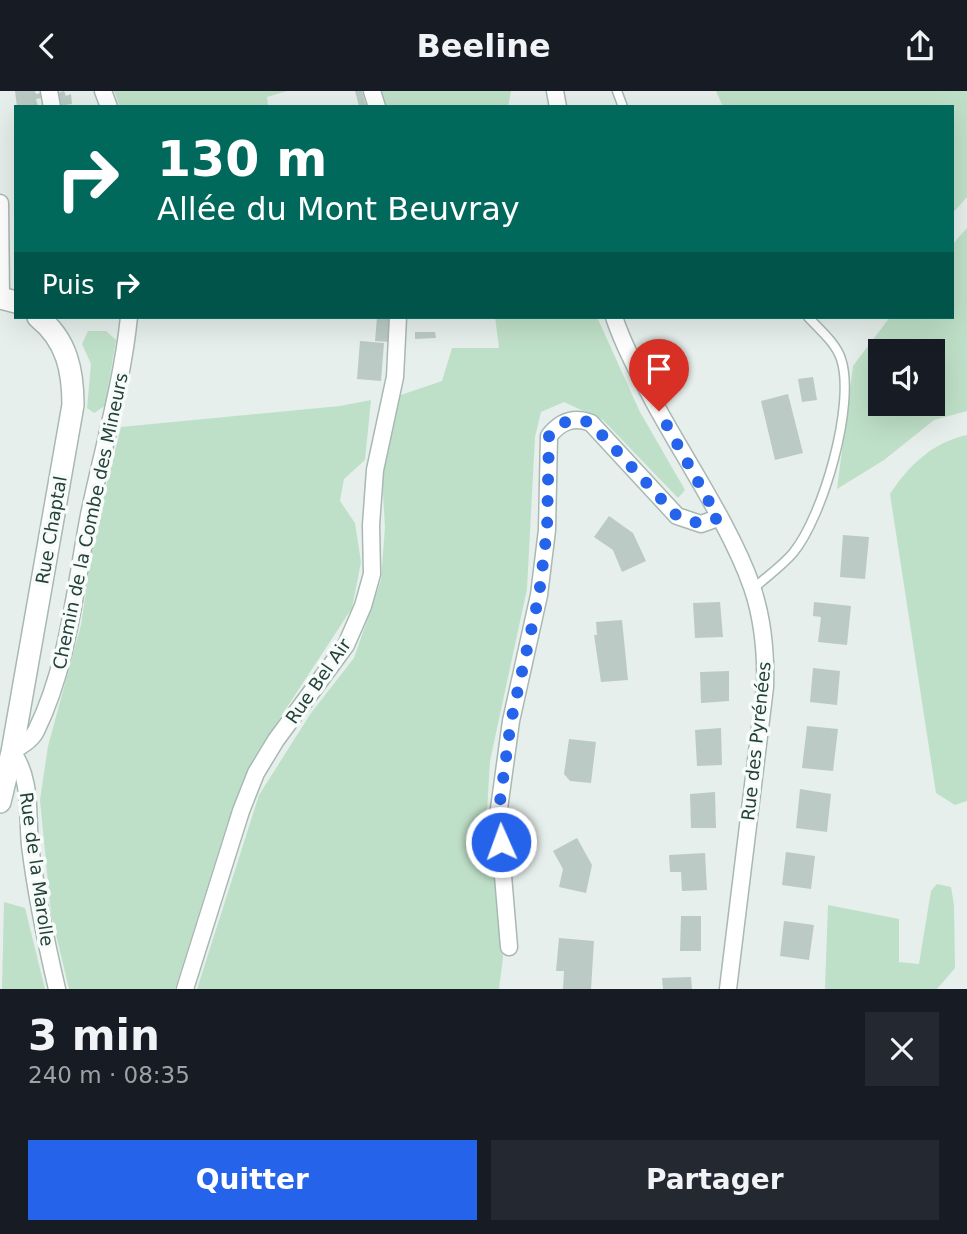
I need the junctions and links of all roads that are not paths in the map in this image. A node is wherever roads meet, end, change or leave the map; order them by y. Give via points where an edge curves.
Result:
1 (0, 203) edge
2 (0, 298) edge
3 (40, 319) edge
4 (129, 319) edge
5 (398, 319) edge
6 (615, 319) edge
7 (810, 319) edge
8 (718, 518) junction
9 (752, 589) junction
10 (12, 752) junction
11 (0, 802) edge
12 (509, 947) dead end
13 (57, 989) edge
14 (186, 989) edge
15 (728, 989) edge

1 - 2 street
3 - 10 street, Rue Chaptal via 66,353 73,405
4 - 10 street, Chemin de la Combe des Mineurs via 124,361 58,671 35,734
5 - 14 street, Rue Bel Air via 395,377 375,470 372,574 363,606 346,645 256,773
6 - 8 street, Rue des Pyrénées via 642,380
7 - 9 lane via 841,359 844,394 830,476 822,502 793,554
8 - 9 street, Rue des Pyrénées
8 - 12 street via 701,524 677,516 591,423 572,419 549,436 547,530 539,595 511,721 498,816
9 - 15 street, Rue des Pyrénées via 766,655 765,687
10 - 11 street, Rue Chaptal
10 - 13 street, Rue de la Marolle via 22,764 26,781 30,845

